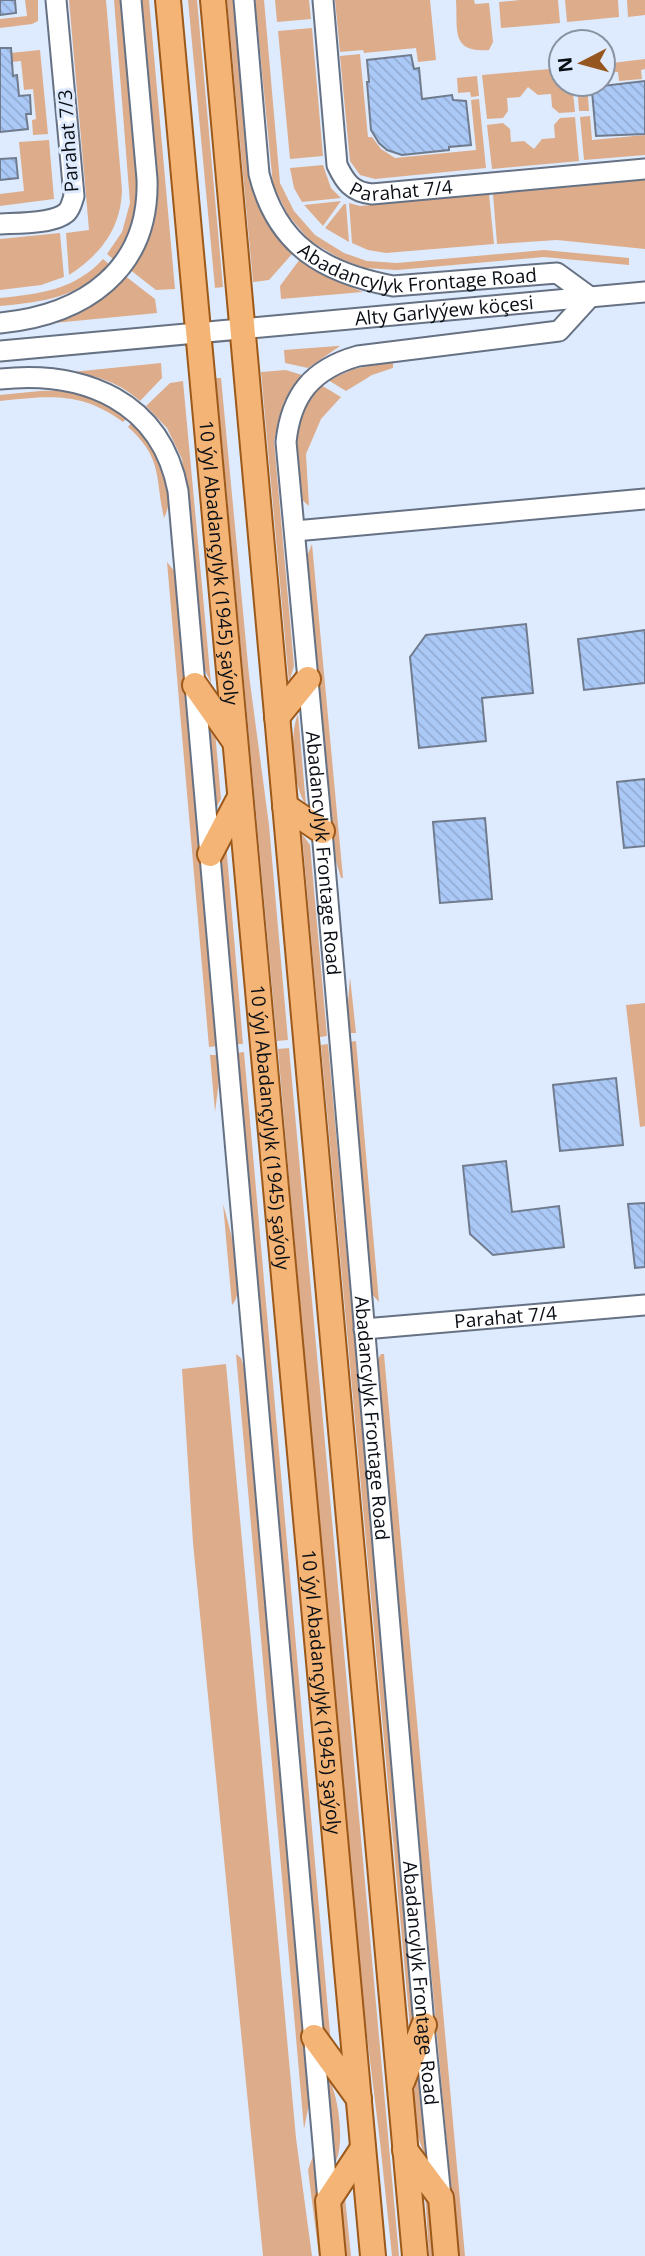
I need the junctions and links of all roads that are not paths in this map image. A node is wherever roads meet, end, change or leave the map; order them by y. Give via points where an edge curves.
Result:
1 (56, 0) edge
2 (131, 0) edge
3 (168, 0) edge
4 (214, 0) edge
5 (244, 0) edge
6 (323, 0) edge
7 (645, 169) edge
8 (0, 224) edge
9 (645, 292) edge
10 (590, 297) junction
11 (0, 323) edge
12 (243, 330) junction
13 (198, 334) junction
14 (0, 351) edge
15 (0, 379) edge
16 (645, 499) edge
17 (295, 531) junction
18 (308, 679) junction
19 (195, 685) junction
20 (277, 717) junction
21 (235, 741) junction
22 (240, 797) junction
23 (285, 806) junction
24 (322, 831) junction
25 (210, 854) junction
26 (645, 1305) edge
27 (364, 1329) junction
28 (424, 2025) junction
29 (314, 2037) junction
30 (399, 2089) junction
31 (359, 2100) junction
32 (363, 2148) junction
33 (405, 2150) junction
34 (441, 2199) junction
35 (328, 2201) junction
36 (333, 2256) edge
37 (373, 2256) edge
38 (415, 2256) edge
39 (446, 2256) edge

1 - 8 street, Parahat 7/3 via 74,196 68,212 59,218
2 - 11 street via 147,179 147,207 138,242 113,275 77,302 49,314
3 - 13 main road, 10 ýyl Abadançylyk (1945) şaýoly
4 - 12 main road
5 - 10 street, Abadancylyk Frontage Road via 259,174 273,212 298,246 338,271 393,286 557,273
6 - 7 street, Parahat 7/4 via 337,165 357,191 372,194
9 - 10 street, Alty Garlyýew köçesi
10 - 12 street, Alty Garlyýew köçesi
10 - 17 street, Abadancylyk Frontage Road via 559,331 358,356 323,371 303,389 287,427
12 - 13 street, Alty Garlyýew köçesi
12 - 20 main road
13 - 14 street, Alty Garlyýew köçesi
13 - 21 main road, 10 ýyl Abadançylyk (1945) şaýoly
15 - 19 street via 57,379 106,393 131,408 162,442 178,491
16 - 17 street
17 - 18 street, Abadancylyk Frontage Road
18 - 20 main road
18 - 24 street, Abadancylyk Frontage Road
19 - 21 main road
19 - 25 street
20 - 23 main road
21 - 22 main road, 10 ýyl Abadançylyk (1945) şaýoly
22 - 25 main road
22 - 31 main road, 10 ýyl Abadançylyk (1945) şaýoly
23 - 24 main road
23 - 30 main road
24 - 27 street, Abadancylyk Frontage Road
25 - 29 street
26 - 27 street, Parahat 7/4
27 - 28 street, Abadancylyk Frontage Road
28 - 30 main road
28 - 34 street, Abadancylyk Frontage Road
29 - 31 main road
29 - 35 street
30 - 33 main road
31 - 32 main road, 10 ýyl Abadançylyk (1945) şaýoly
32 - 35 main road
32 - 37 main road, 10 ýyl Abadançylyk (1945) şaýoly
33 - 34 main road
33 - 38 main road
34 - 39 main road
35 - 36 main road

